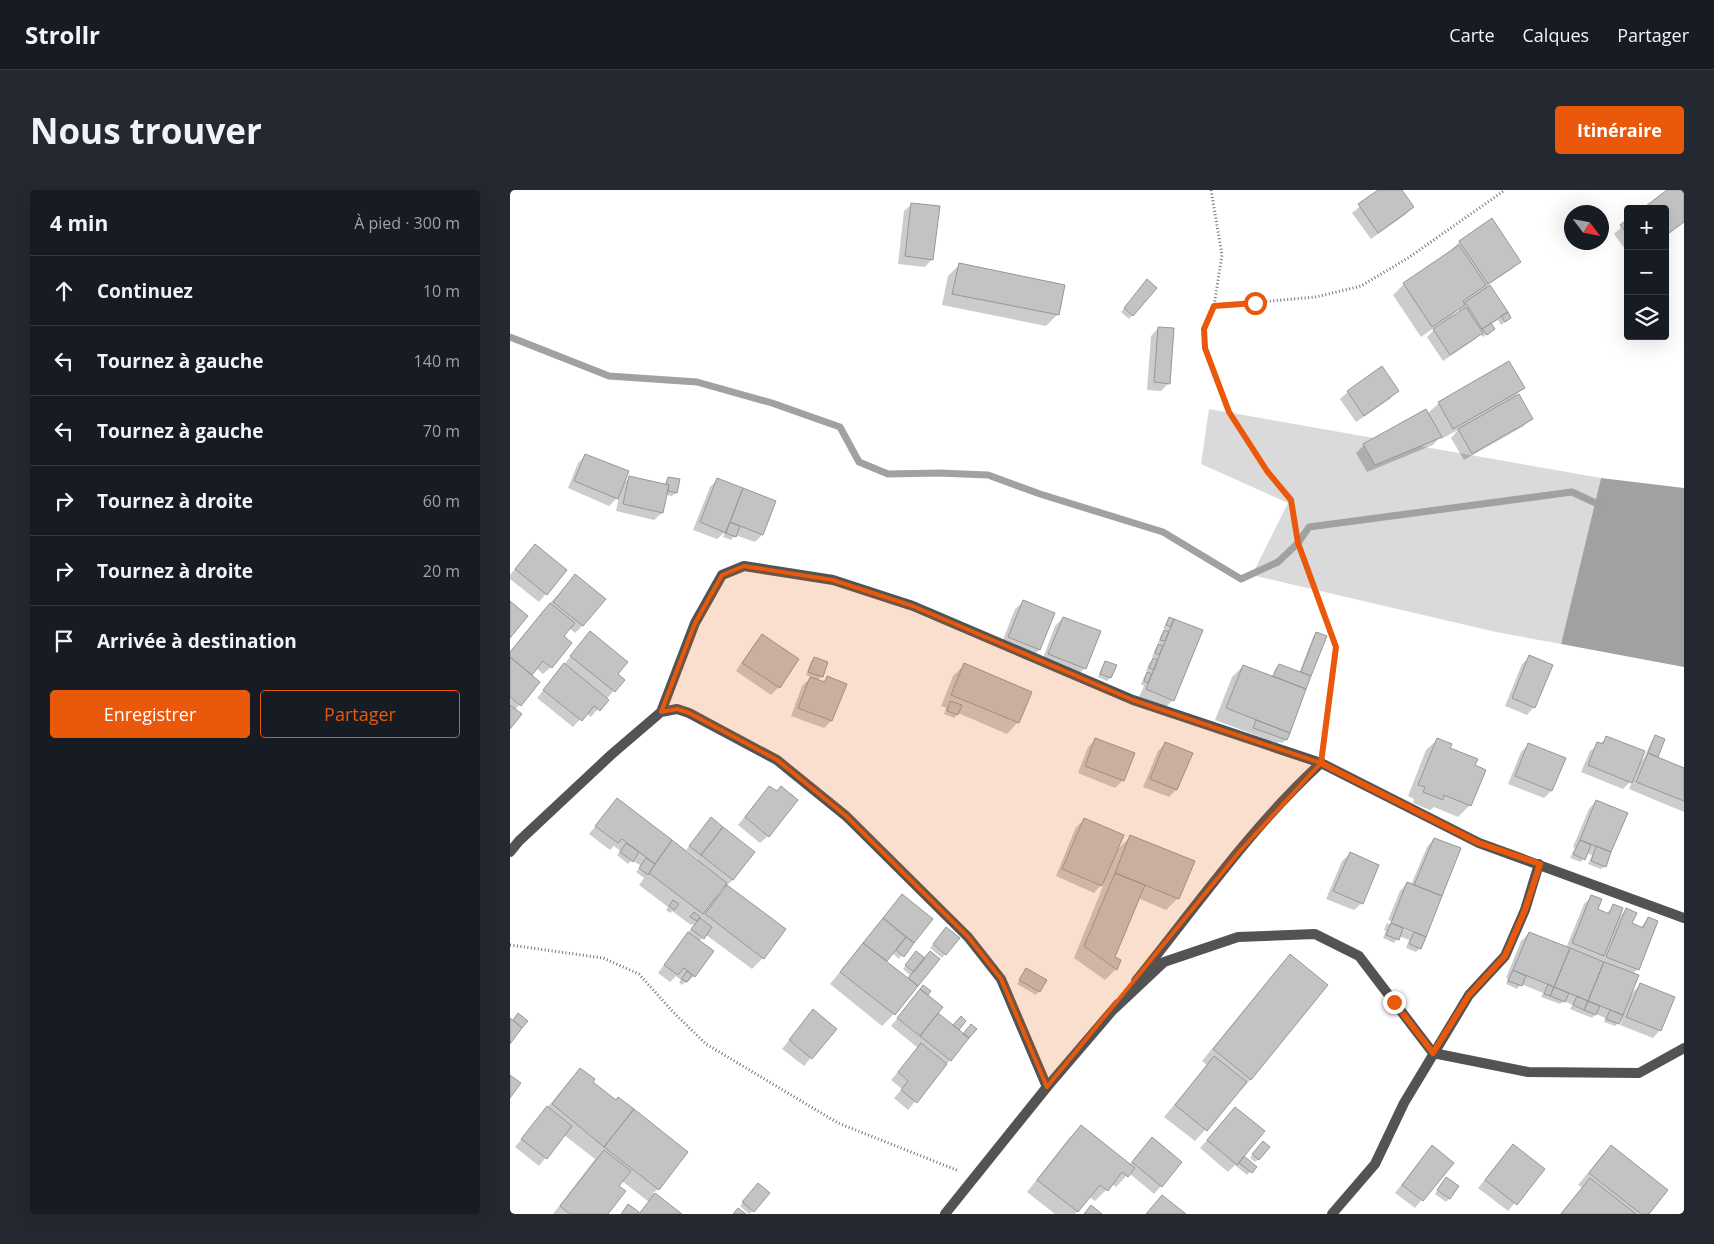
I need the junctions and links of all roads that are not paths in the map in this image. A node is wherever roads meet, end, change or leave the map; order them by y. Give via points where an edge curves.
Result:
1 (661, 712) junction
2 (1321, 763) junction
3 (510, 852) edge
4 (1540, 864) junction
5 (1684, 918) edge
6 (1114, 1009) junction
7 (1684, 1048) edge
8 (1433, 1053) junction
9 (1047, 1087) junction
10 (945, 1214) edge
11 (1332, 1214) edge

1 - 2 street via 695,623 722,575 744,566 833,580 913,606 1133,700
1 - 3 street via 612,754
1 - 9 street via 677,709 689,713 777,760 846,816 968,937 1001,979
2 - 4 street via 1479,843
2 - 6 street via 1300,782 1240,851
4 - 5 street
4 - 8 street via 1505,956 1469,995
6 - 8 street via 1164,962 1238,937 1315,934 1359,956
6 - 9 street
7 - 8 street via 1639,1074 1528,1072
8 - 11 street via 1404,1103 1375,1164
9 - 10 street

